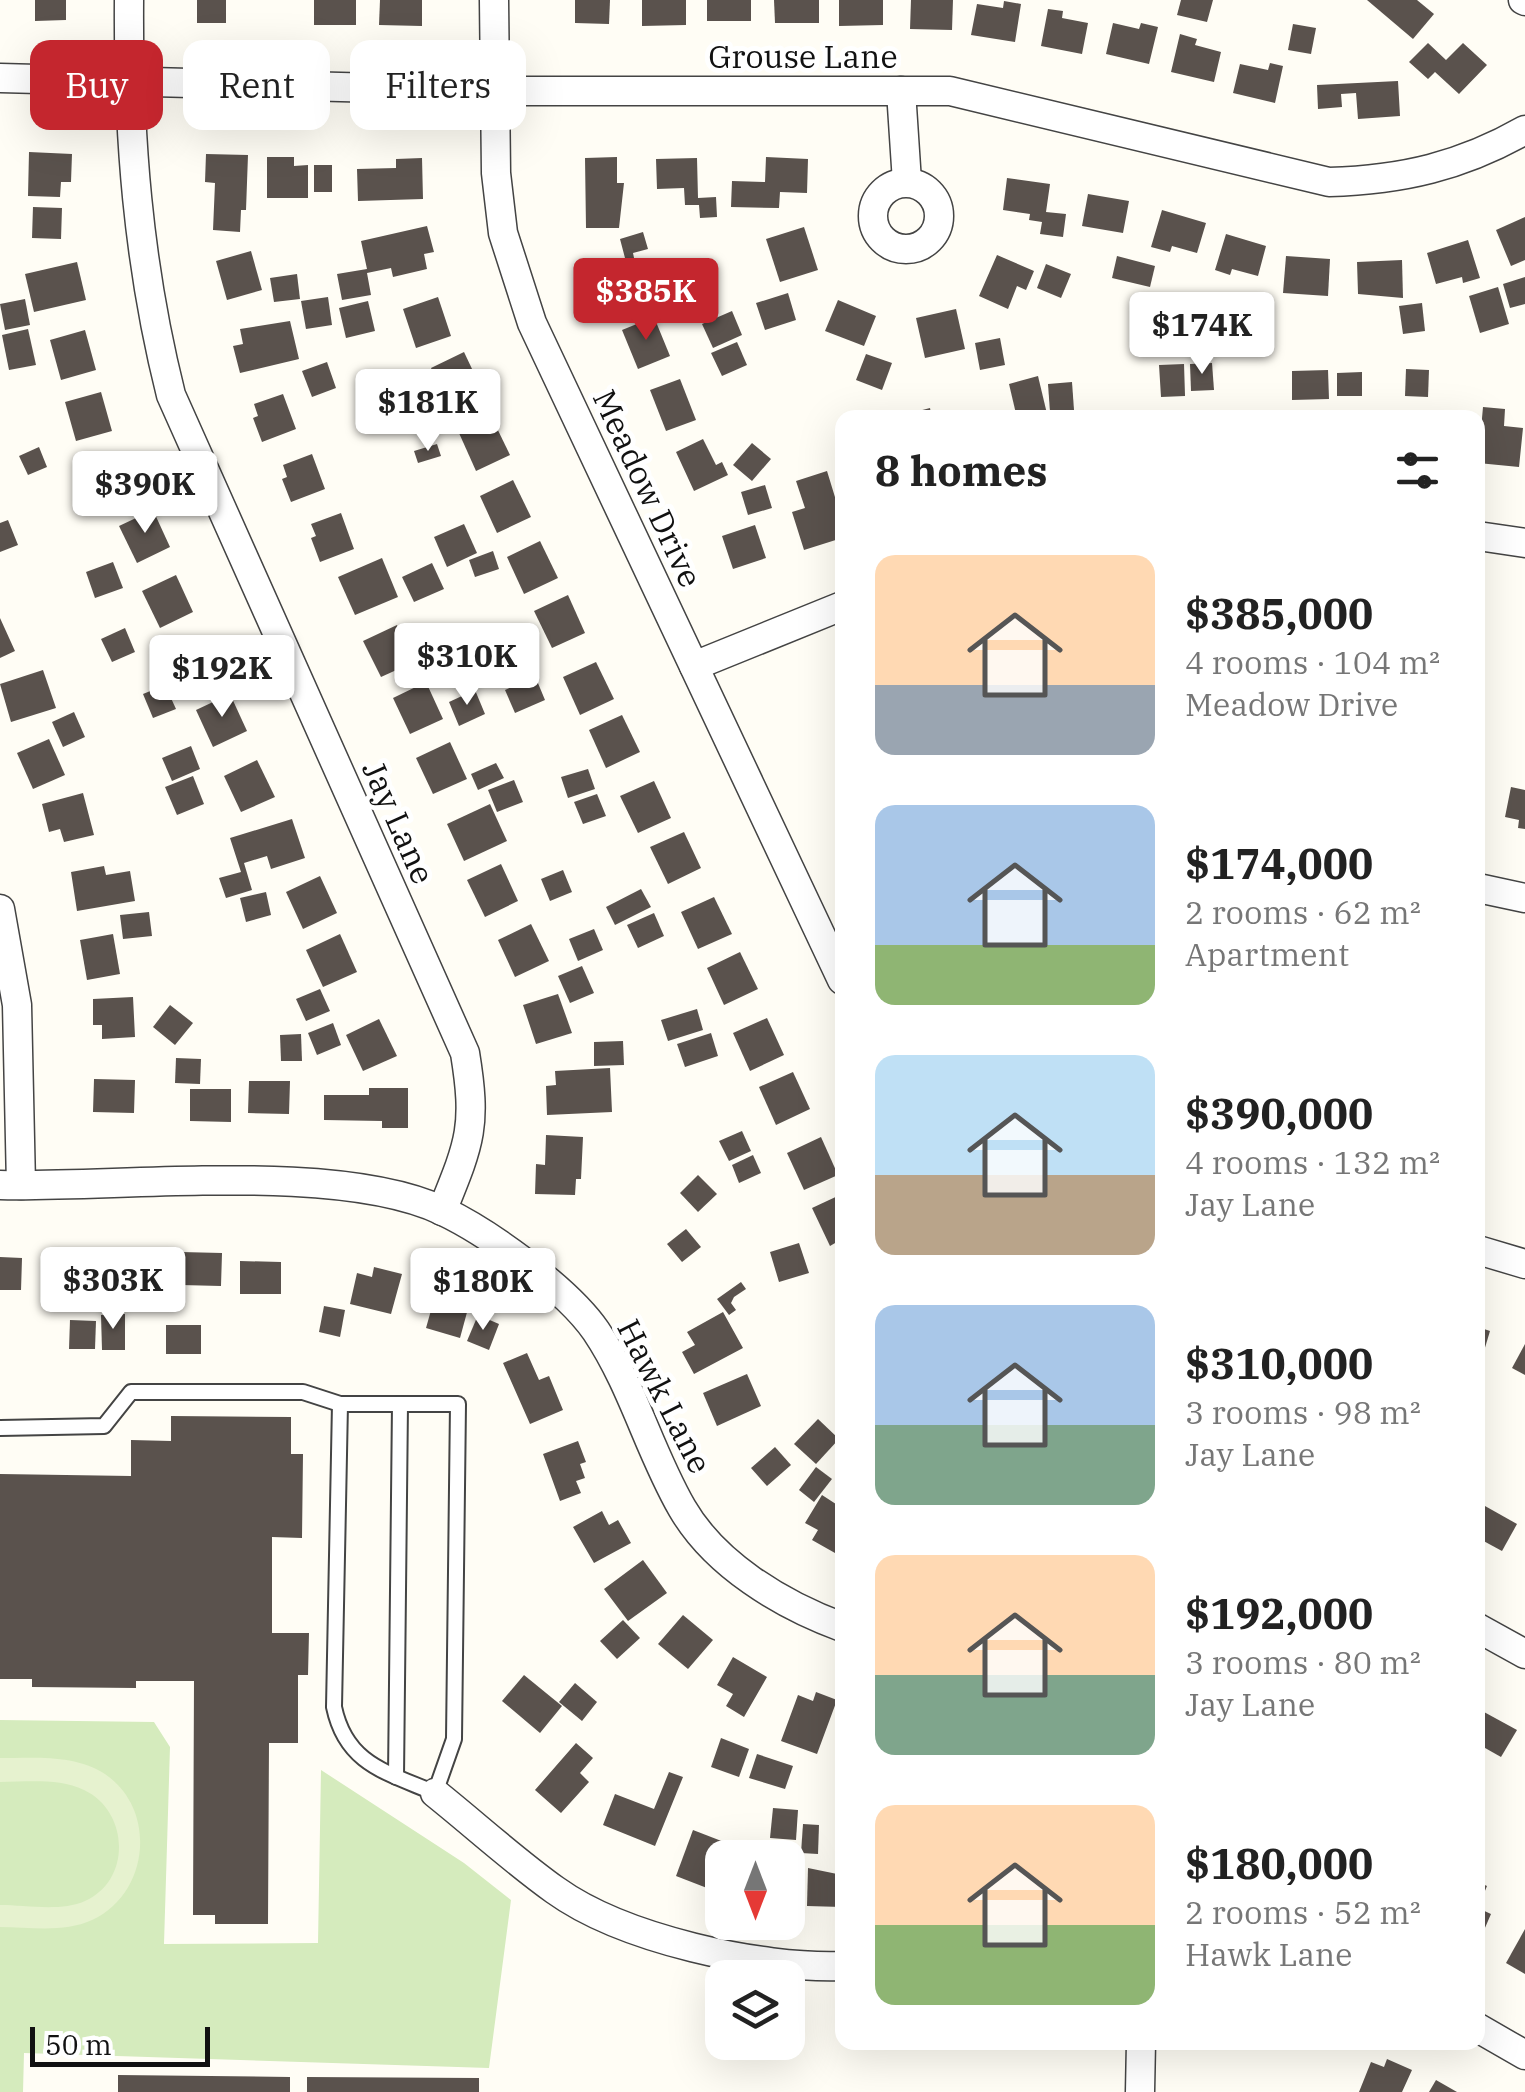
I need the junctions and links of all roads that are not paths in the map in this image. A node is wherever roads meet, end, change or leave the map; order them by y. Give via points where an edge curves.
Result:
1 (130, 0) edge
2 (494, 0) edge
3 (130, 40) edge
4 (495, 40) edge
5 (0, 78) edge
6 (30, 79) edge
7 (163, 85) edge
8 (350, 88) edge
9 (526, 91) edge
10 (900, 91) junction
11 (132, 130) edge
12 (496, 130) edge
13 (1525, 130) edge
14 (907, 182) dead end
15 (1485, 537) edge
16 (1525, 542) edge
17 (835, 609) edge
18 (694, 666) junction
19 (1485, 889) edge
20 (1525, 898) edge
21 (0, 909) edge
22 (835, 965) edge
23 (10, 1185) edge
24 (442, 1211) junction
25 (1485, 1252) edge
26 (1525, 1264) edge
27 (340, 1404) junction
28 (400, 1404) junction
29 (0, 1428) edge
30 (835, 1624) edge
31 (1485, 1632) edge
32 (1525, 1654) edge
33 (396, 1777) junction
34 (435, 1793) junction
35 (835, 1966) edge
36 (1485, 2032) edge
37 (1141, 2050) edge
38 (1525, 2055) edge
39 (1140, 2092) edge

1 - 3 street, Jay Lane
2 - 4 street, Meadow Drive
5 - 6 street, Grouse Lane
7 - 8 street, Grouse Lane
9 - 10 street, Grouse Lane
10 - 13 street, Grouse Lane via 950,92 1020,106 1329,182 1436,170
10 - 14 street
11 - 24 street, Jay Lane via 150,314 171,395 465,1052 474,1112
12 - 18 street, Meadow Drive via 503,233 532,323
15 - 16 street
17 - 18 street
18 - 22 street, Meadow Drive
19 - 20 street
21 - 23 street via 17,1004
23 - 24 street, Hawk Lane via 299,1183 378,1192
24 - 30 street, Hawk Lane via 552,1282 593,1327 619,1368 682,1508 710,1546 800,1612
25 - 26 street
27 - 28 lane
27 - 29 lane via 302,1392 131,1392 104,1426
27 - 33 lane via 334,1707 340,1737
28 - 33 lane
28 - 34 lane via 458,1404 454,1740
31 - 32 street
33 - 34 lane
34 - 35 street via 558,1893 638,1930 740,1961
36 - 38 street
37 - 39 street

